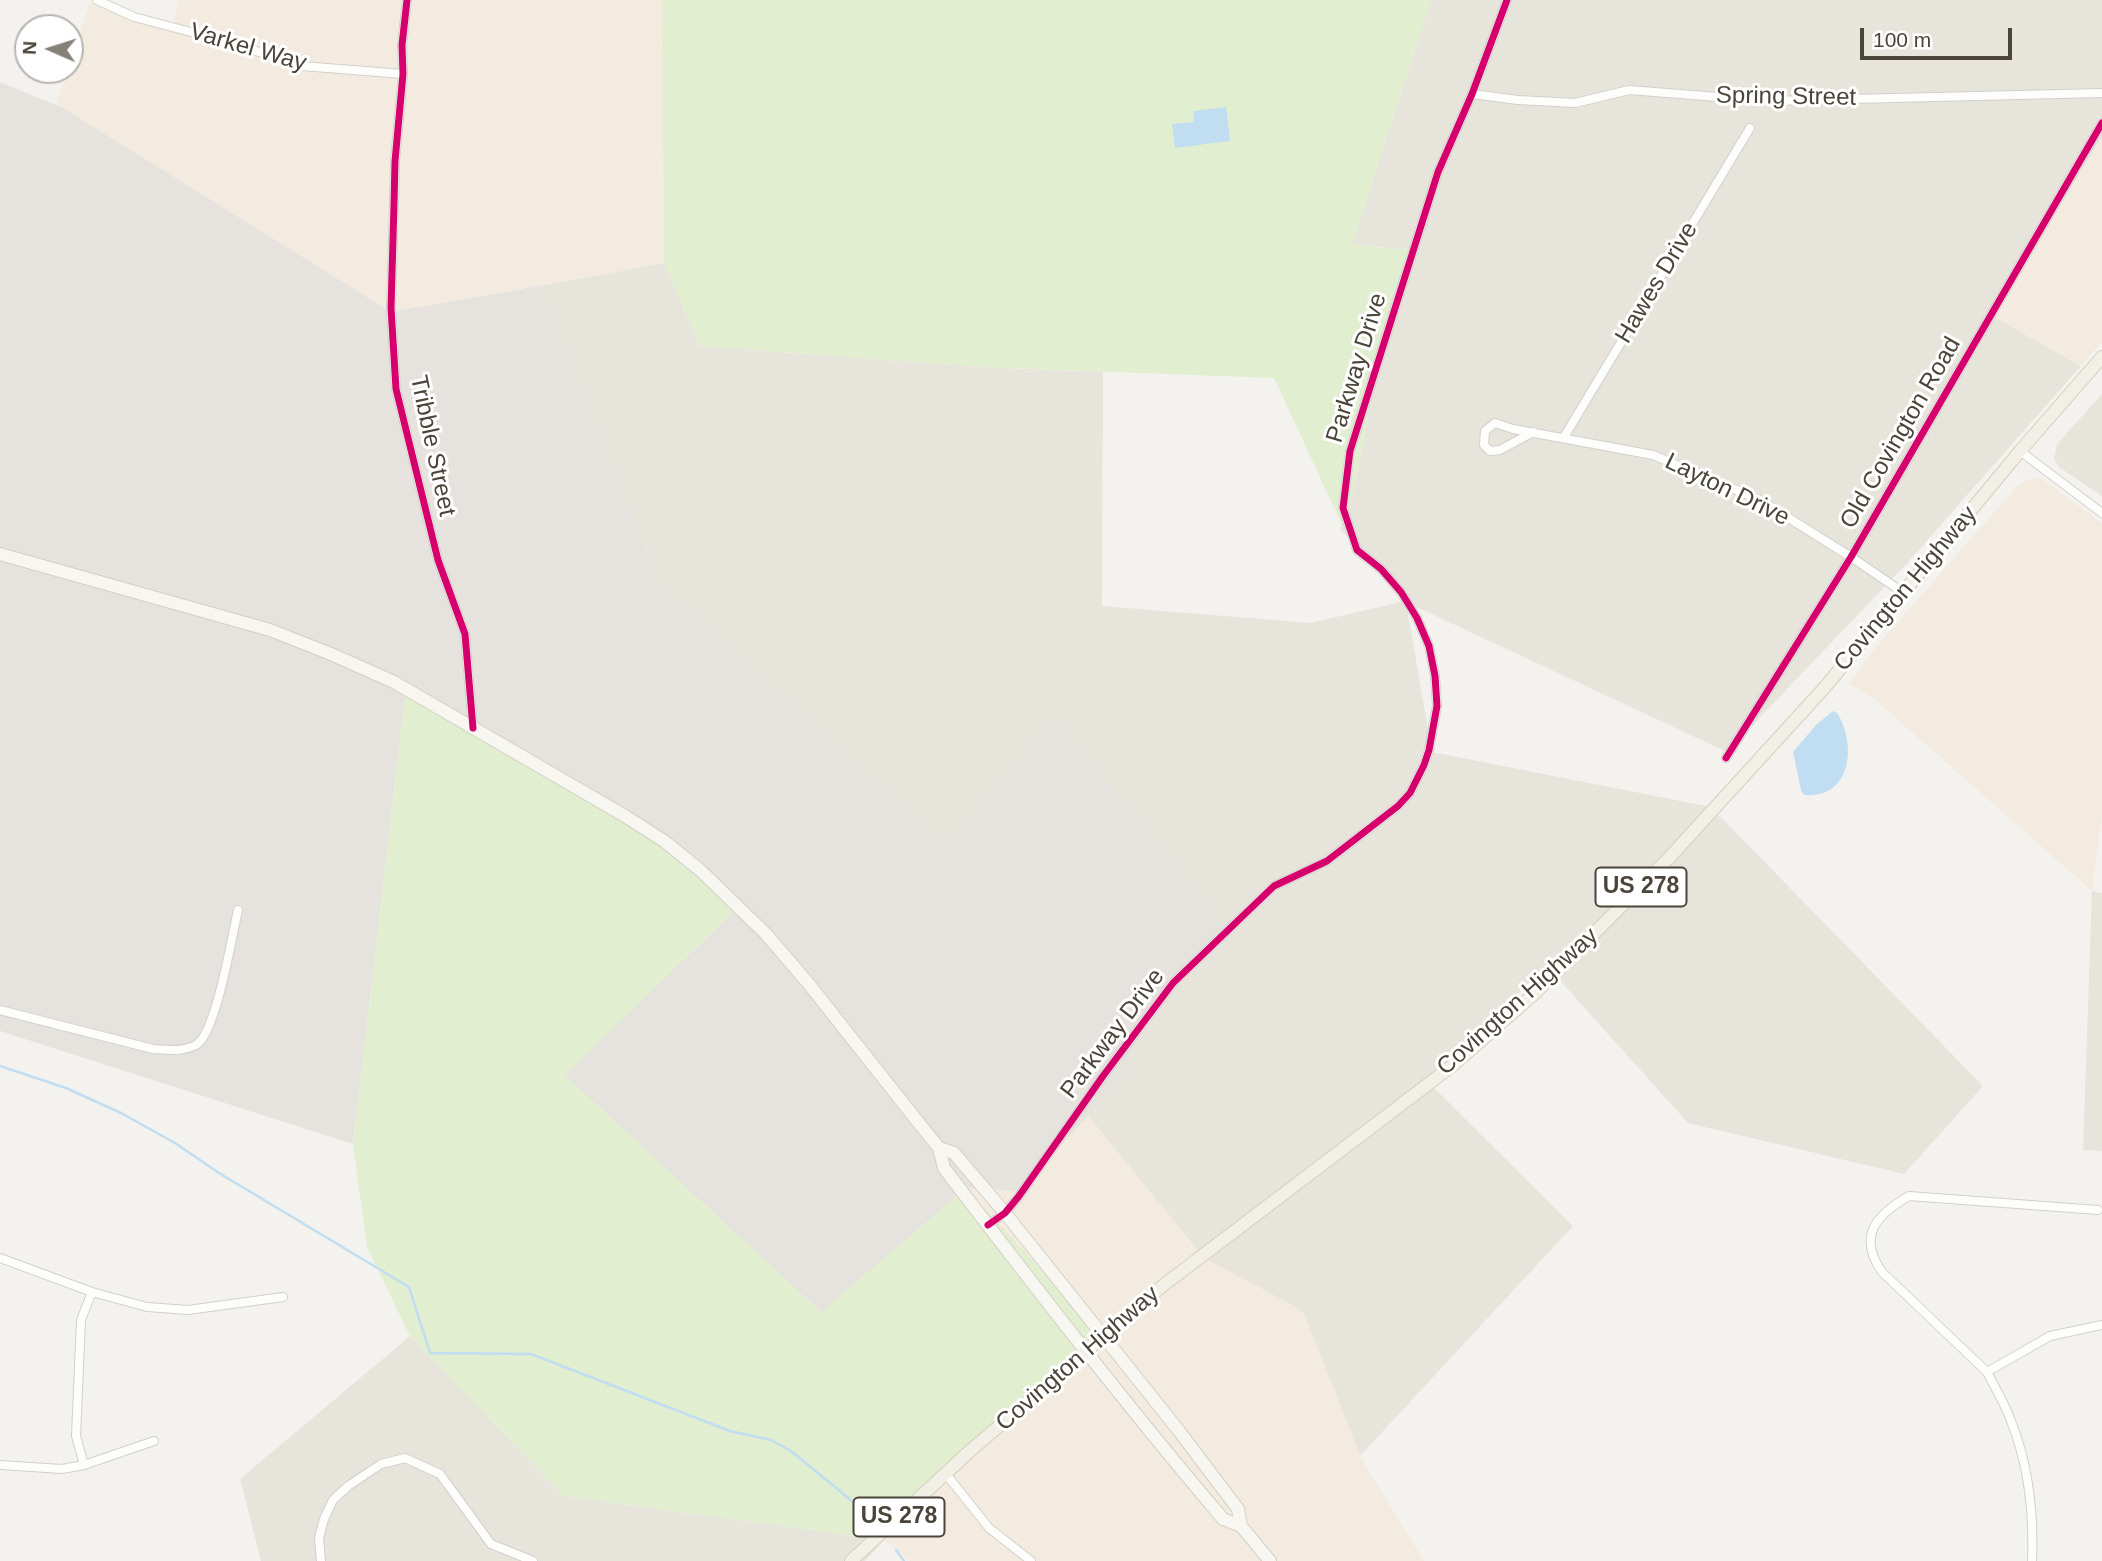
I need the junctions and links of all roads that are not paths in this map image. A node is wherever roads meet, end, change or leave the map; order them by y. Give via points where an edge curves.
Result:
1 (97, 0) edge
2 (407, 0) edge
3 (1507, 0) edge
4 (403, 74) junction
5 (2102, 93) edge
6 (1472, 94) junction
7 (2102, 122) edge
8 (1749, 128) dead end
9 (2102, 356) edge
10 (1533, 432) junction
11 (1564, 438) junction
12 (2020, 451) junction
13 (2102, 513) edge
14 (0, 554) edge
15 (1851, 557) junction
16 (1904, 593) junction
17 (473, 728) junction
18 (1726, 758) dead end
19 (238, 910) dead end
20 (0, 1010) edge
21 (939, 1148) junction
22 (2098, 1210) dead end
23 (1005, 1213) junction
24 (988, 1225) junction
25 (0, 1258) edge
26 (92, 1292) junction
27 (284, 1297) dead end
28 (2102, 1325) edge
29 (1103, 1337) junction
30 (1086, 1353) junction
31 (1987, 1372) junction
32 (154, 1441) dead end
33 (0, 1465) edge
34 (85, 1465) junction
35 (946, 1474) junction
36 (1241, 1526) junction
37 (321, 1561) edge
38 (533, 1561) edge
39 (850, 1561) edge
40 (1031, 1561) edge
41 (1270, 1561) edge
42 (2032, 1561) edge

1 - 4 street, Varkel Way via 134,18 302,66
2 - 4 street, Tribble Street
3 - 6 street, Parkway Drive
4 - 17 street, Tribble Street via 395,161 391,308 396,389 438,560 465,634
5 - 6 street, Spring Street via 1769,101 1629,90 1576,103
6 - 23 street, Parkway Drive via 1437,172 1350,451 1343,508 1357,550 1401,592 1429,646 1437,706 1424,765 1398,806 1327,861 1275,886 1173,983
7 - 15 street, Old Covington Road
8 - 11 street, Hawes Drive
9 - 12 main road, Covington Highway / US 278
10 - 10 street, Layton Drive via 1500,450 1490,451 1484,445 1485,431 1495,423
10 - 11 street, Layton Drive
11 - 15 street, Layton Drive via 1653,455 1760,500
12 - 13 street
12 - 16 main road, Covington Highway / US 278
14 - 17 main road via 290,637 394,682
15 - 16 street, Layton Drive
15 - 18 street, Old Covington Road
16 - 29 main road, Covington Highway / US 278 via 1669,858 1533,995 1452,1066 1161,1287
17 - 21 main road via 625,816 700,870 766,934
19 - 20 street via 211,1024 198,1044 177,1051 153,1049
21 - 23 main road via 954,1153
21 - 24 main road via 944,1168
22 - 31 street via 1909,1196 1875,1222 1870,1240 1873,1259 1882,1272
23 - 24 street, Parkway Drive
23 - 29 main road
24 - 30 main road
25 - 26 street
26 - 27 street via 147,1307 188,1310
26 - 34 street via 81,1320 76,1436
28 - 31 street via 2050,1336
29 - 30 main road, Covington Highway / US 278
29 - 36 main road via 1238,1509
30 - 35 main road, Covington Highway / US 278
30 - 36 main road via 1223,1519
31 - 42 street via 2011,1421 2026,1470
32 - 34 street
33 - 34 street via 62,1469
35 - 39 main road, Covington Highway / US 278
35 - 40 street via 989,1528
36 - 41 main road
37 - 38 street via 319,1538 333,1500 381,1464 405,1458 440,1474 491,1544

